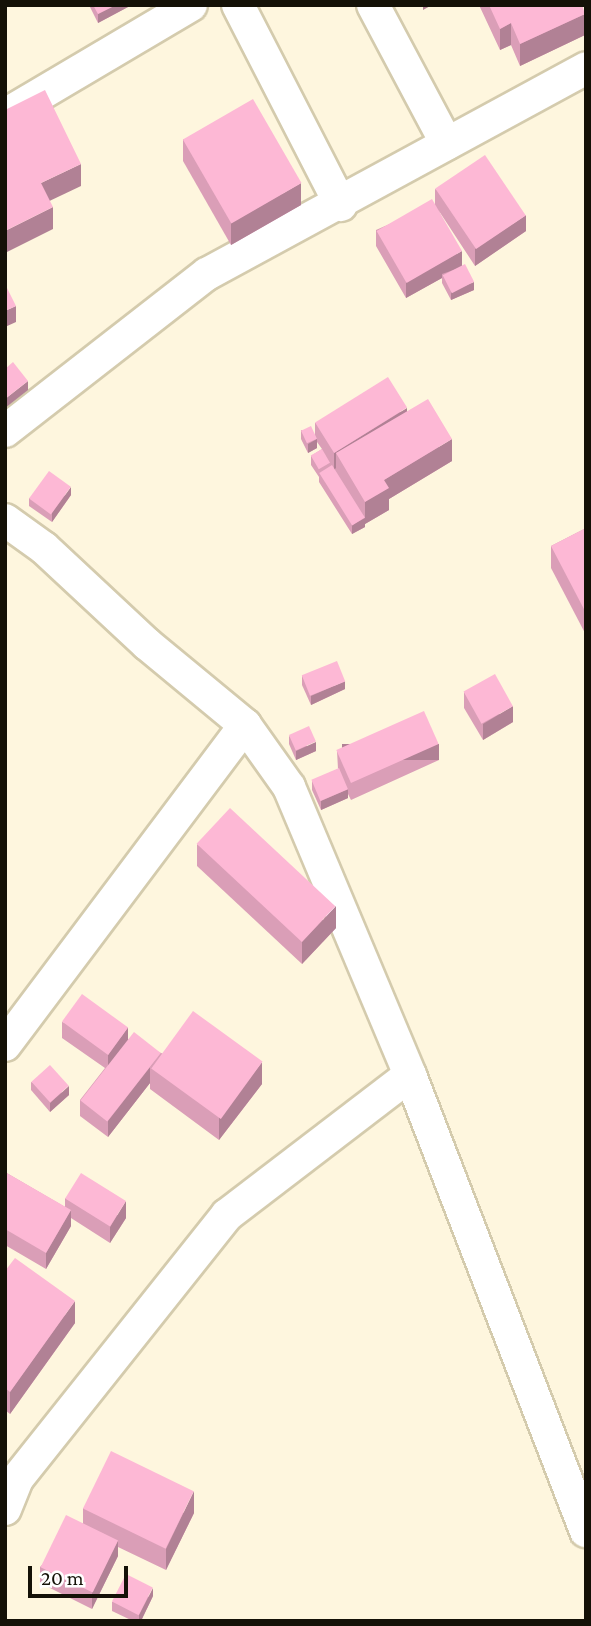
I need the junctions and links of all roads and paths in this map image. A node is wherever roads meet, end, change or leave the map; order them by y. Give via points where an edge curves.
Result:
1 (191, 5) edge
2 (238, 5) edge
3 (373, 5) edge
4 (586, 68) edge
5 (5, 115) edge
6 (447, 144) junction
7 (341, 205) junction
8 (5, 431) edge
9 (5, 520) edge
10 (246, 726) junction
11 (5, 1045) edge
12 (410, 1075) junction
13 (5, 1509) edge
14 (586, 1531) edge

1 - 5 street
2 - 7 street
3 - 6 street
4 - 6 street
6 - 7 street
7 - 8 street via 207,274
9 - 10 street via 44,548 147,644
10 - 11 street
10 - 12 street via 289,787 319,849
12 - 13 street via 227,1215 17,1479
12 - 14 street

